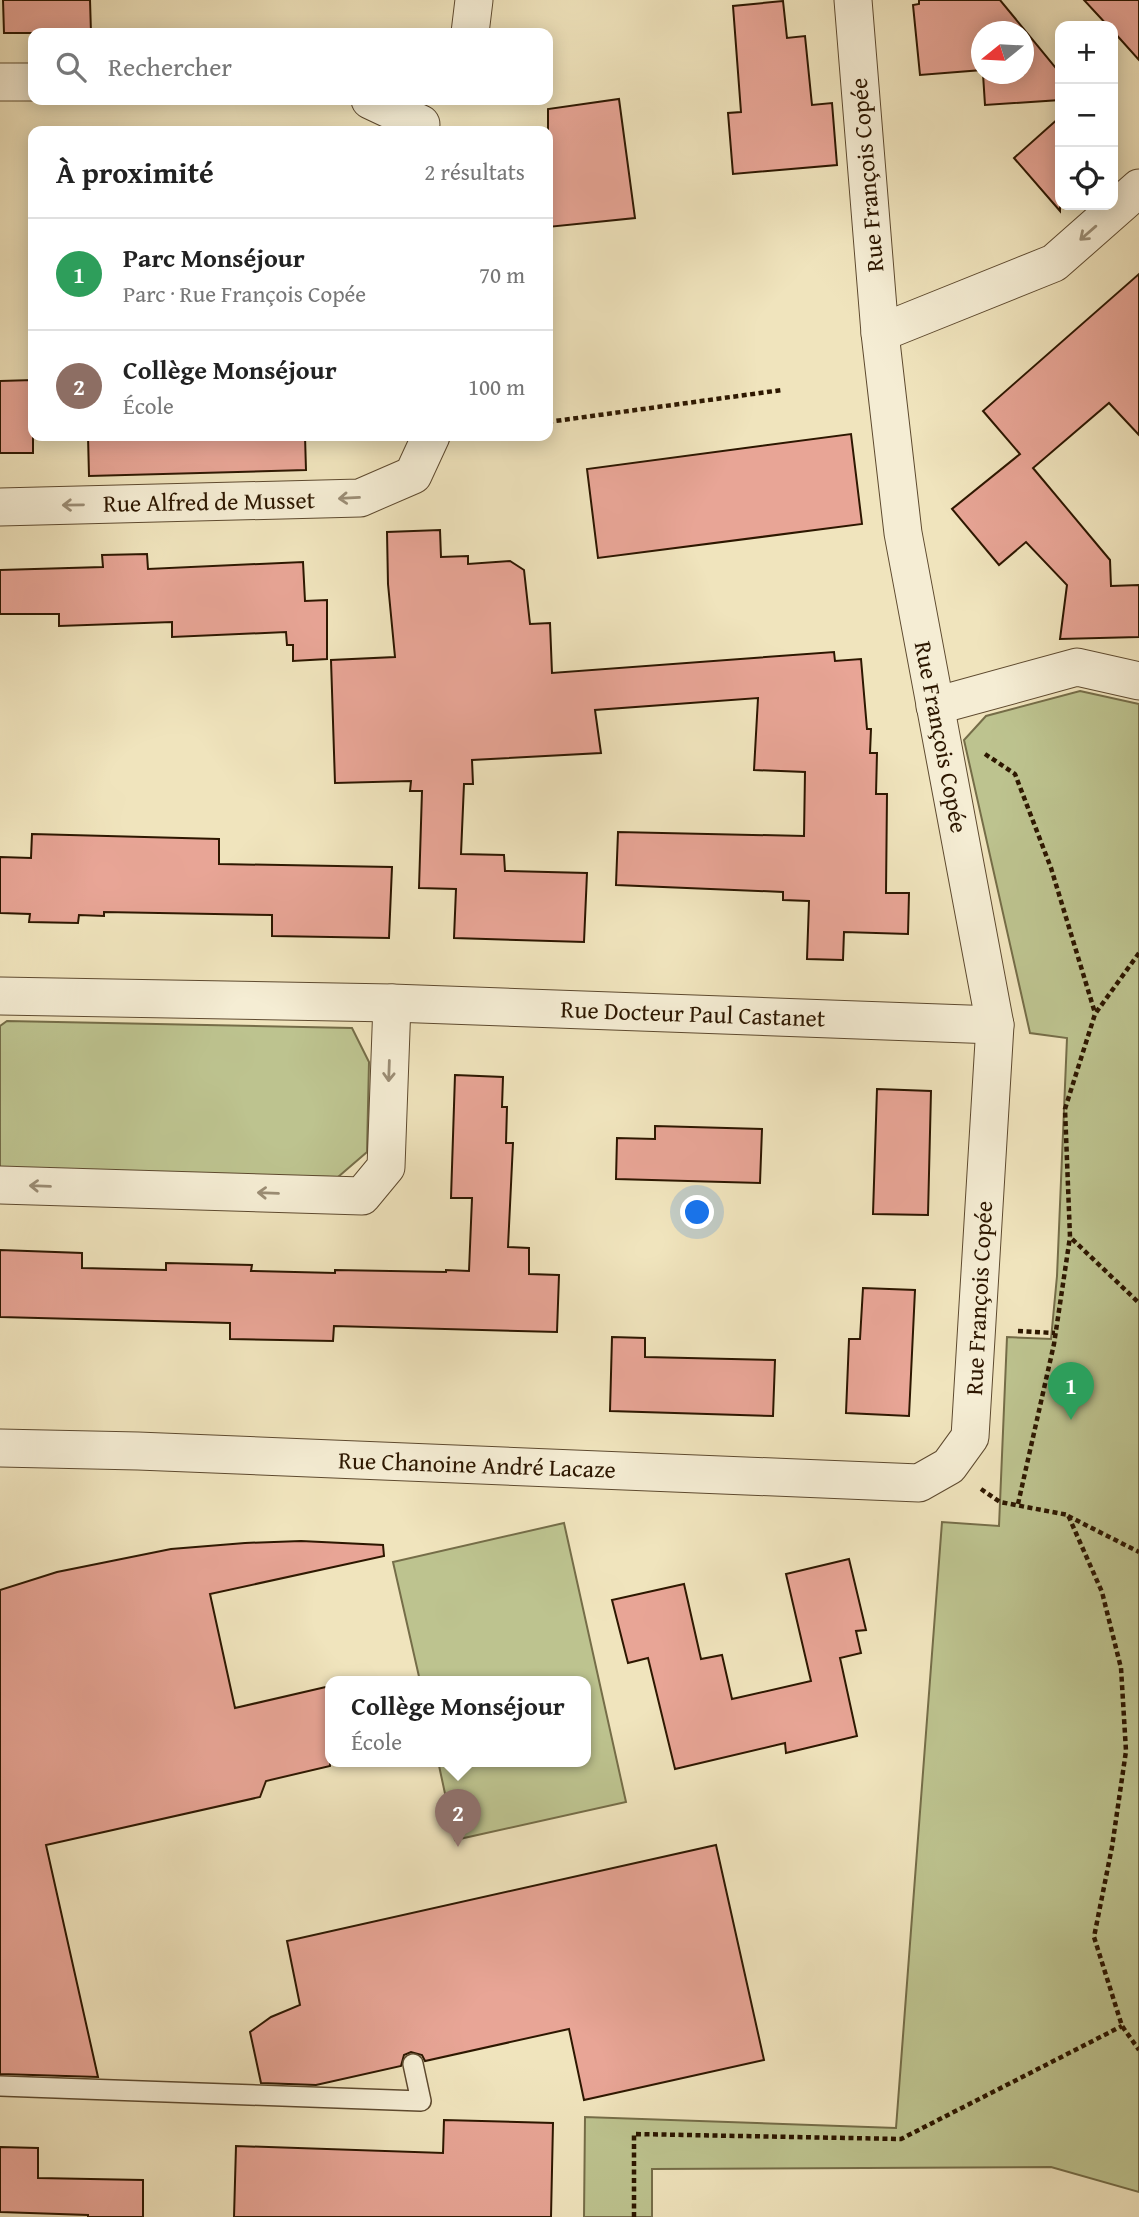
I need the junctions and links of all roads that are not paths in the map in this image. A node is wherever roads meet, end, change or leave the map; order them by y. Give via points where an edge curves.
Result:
1 (474, 0) edge
2 (853, 0) edge
3 (471, 28) edge
4 (0, 82) edge
5 (28, 82) edge
6 (385, 105) edge
7 (425, 118) edge
8 (1139, 188) edge
9 (880, 333) junction
10 (429, 441) edge
11 (0, 507) edge
12 (1139, 681) edge
13 (935, 706) junction
14 (0, 996) edge
15 (392, 1003) junction
16 (995, 1025) junction
17 (0, 1185) edge
18 (0, 1448) edge
19 (949, 1466) joint
20 (413, 2064) dead end
21 (0, 2086) edge

1 - 3 street
2 - 9 street, Rue François Copée
4 - 5 street
6 - 7 street
8 -> 9 street via 1054,263
9 - 13 street, Rue François Copée via 903,533
10 -> 11 street, Rue Alfred de Musset via 413,475 360,498
12 - 13 street via 1077,667
13 - 16 street, Rue François Copée
14 - 15 street, Rue Docteur Paul Castanet
15 - 16 street, Rue Docteur Paul Castanet
15 -> 17 street via 386,1167 362,1196
16 - 19 street, Rue François Copée via 970,1437
18 - 19 street, Rue Chanoine André Lacaze via 919,1483
20 - 21 lane via 421,2101

